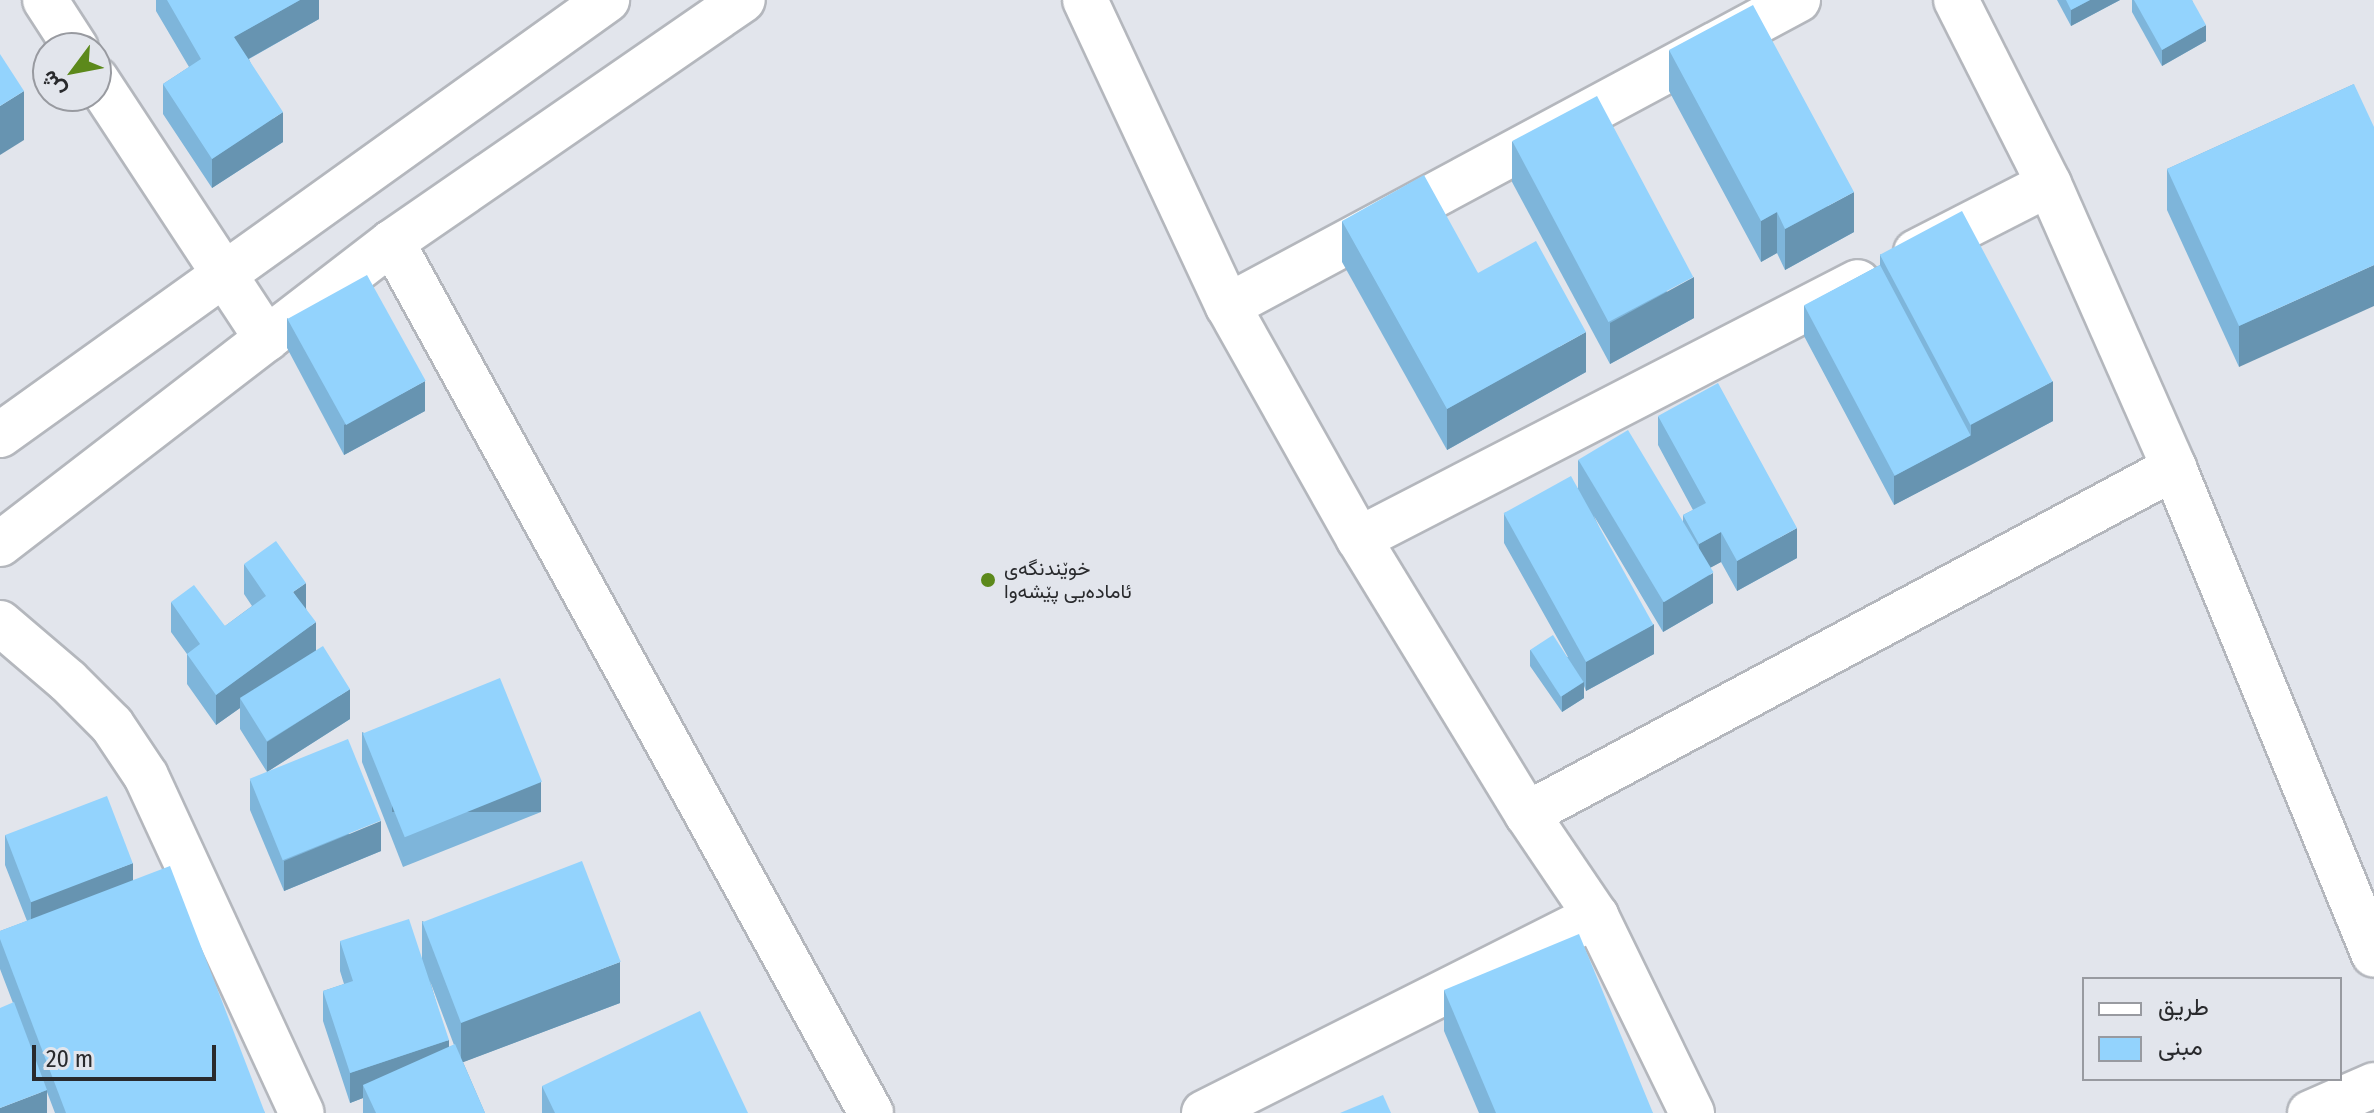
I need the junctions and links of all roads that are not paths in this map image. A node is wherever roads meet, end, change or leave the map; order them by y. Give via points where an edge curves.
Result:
1 (45, 0) edge
2 (743, 0) edge
3 (1085, 0) edge
4 (1798, 0) edge
5 (1956, 0) edge
6 (583, 7) edge
7 (66, 32) edge
8 (112, 104) edge
9 (2049, 184) junction
10 (392, 242) junction
11 (223, 274) junction
12 (1228, 306) junction
13 (267, 339) junction
14 (0, 435) edge
15 (2174, 468) junction
16 (1359, 539) junction
17 (0, 544) edge
18 (0, 623) edge
19 (1527, 814) junction
20 (1596, 916) junction
21 (2374, 955) edge
22 (2374, 1085) edge
23 (302, 1113) edge
24 (871, 1113) edge
25 (1204, 1113) edge
26 (1692, 1113) edge
27 (2310, 1113) edge

1 - 7 street
2 - 10 street
3 - 12 street
4 - 12 street
5 - 9 street
6 - 11 street
8 - 11 street
9 - 15 street
9 - 16 street
10 - 13 street
10 - 24 street
11 - 13 street
11 - 14 street
12 - 16 street
13 - 17 street
15 - 19 street
15 - 21 street
16 - 19 street
18 - 23 street via 112,725 146,776
19 - 20 street
20 - 25 street
20 - 26 street
22 - 27 street

